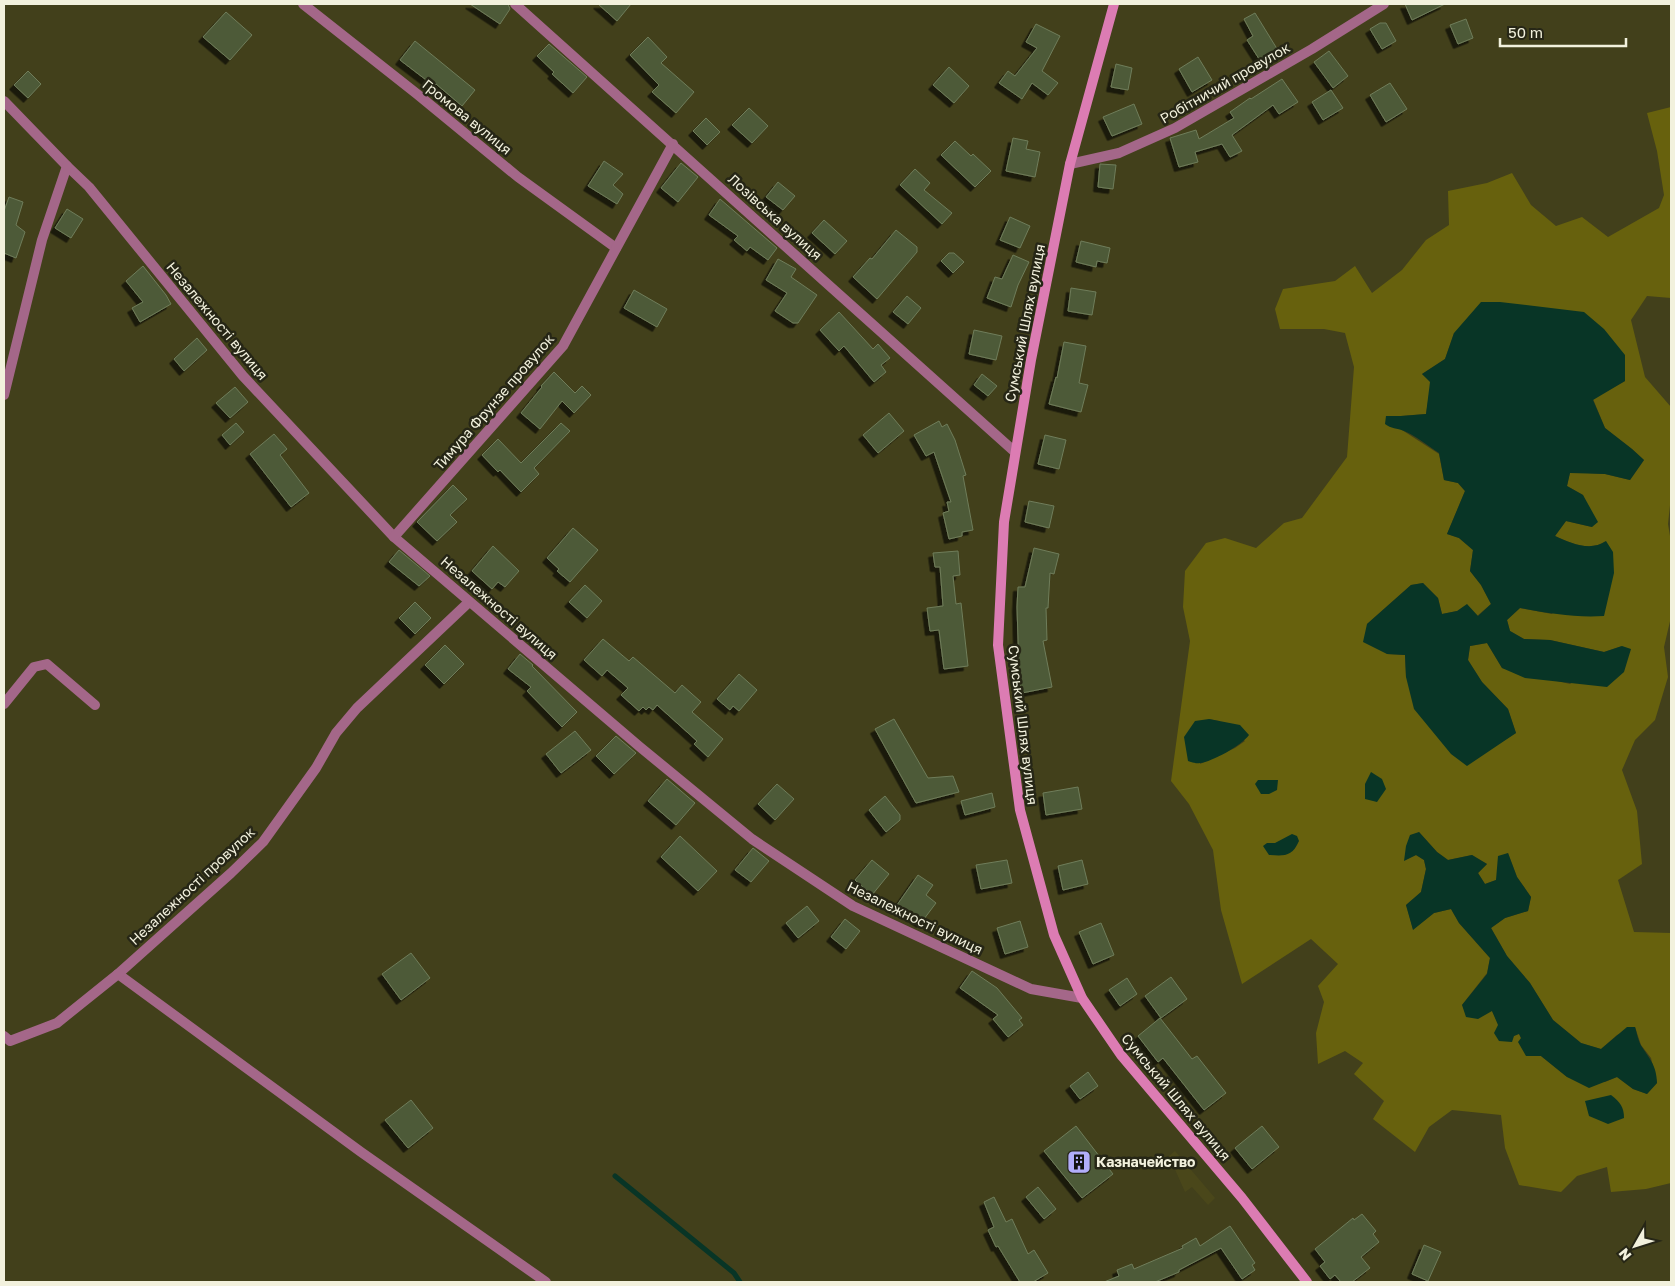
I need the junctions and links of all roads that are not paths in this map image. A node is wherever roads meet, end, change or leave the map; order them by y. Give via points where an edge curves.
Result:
1 (303, 4) edge
2 (516, 4) edge
3 (1114, 4) edge
4 (1384, 4) edge
5 (4, 101) edge
6 (673, 144) junction
7 (1070, 164) junction
8 (67, 166) junction
9 (616, 248) junction
10 (4, 394) edge
11 (1015, 452) junction
12 (394, 537) junction
13 (469, 602) junction
14 (4, 704) edge
15 (95, 705) dead end
16 (118, 974) junction
17 (1082, 998) junction
18 (6, 1039) edge
19 (546, 1282) edge
20 (1307, 1282) edge

1 - 9 street, Громова вулиця via 518,178
2 - 6 street, Лозівська вулиця
3 - 7 main road, Сумський Шлях вулиця
4 - 7 street, Робітничий провулок via 1176,128 1119,153
5 - 8 street, Незалежності вулиця
6 - 9 street, Тимура Фрунзе провулок
6 - 11 street, Лозівська вулиця
7 - 11 main road, Сумський Шлях вулиця
8 - 10 street via 42,240
8 - 12 street, Незалежності вулиця via 89,186 243,376
9 - 12 street, Тимура Фрунзе провулок via 563,346
11 - 17 main road, Сумський Шлях вулиця via 1004,522 998,645 1020,810 1054,936
12 - 13 street, Незалежності вулиця
13 - 16 street, Незалежності провулок via 357,708 336,733 316,768 263,842
13 - 17 street, Незалежності вулиця via 752,839 854,906 1031,989
14 - 15 street via 34,667 47,664
16 - 18 street, Незалежності провулок via 57,1023
16 - 19 street via 361,1152
17 - 20 main road, Сумський Шлях вулиця via 1121,1055 1242,1198

